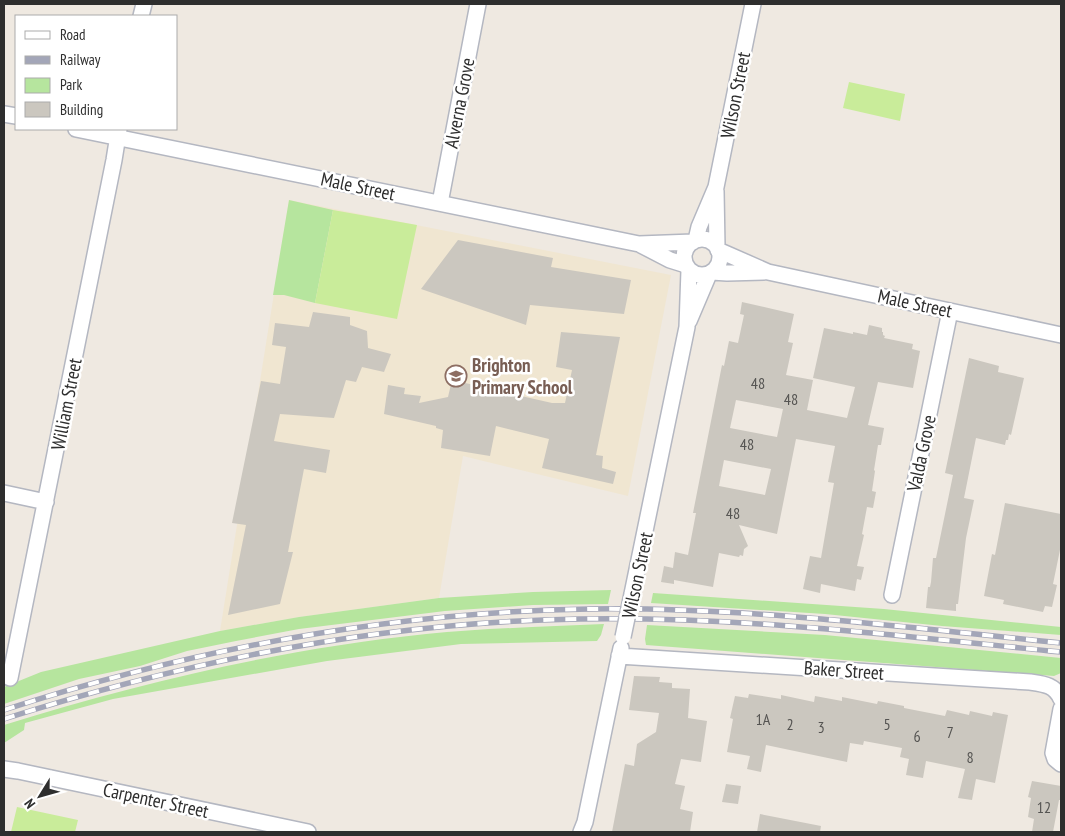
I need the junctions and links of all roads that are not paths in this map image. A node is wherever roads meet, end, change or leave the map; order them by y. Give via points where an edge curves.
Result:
1 (478, 4) edge
2 (753, 4) edge
3 (86, 130) edge
4 (118, 133) edge
5 (716, 187) junction
6 (440, 203) junction
7 (695, 241) junction
8 (639, 244) junction
9 (718, 248) junction
10 (688, 268) junction
11 (768, 272) junction
12 (711, 273) junction
13 (950, 311) junction
14 (687, 327) junction
15 (1061, 335) edge
16 (4, 493) edge
17 (46, 502) junction
18 (892, 595) dead end
19 (619, 656) junction
20 (10, 678) dead end
21 (1061, 699) edge
22 (1061, 709) edge
23 (1058, 760) edge
24 (4, 769) edge
25 (281, 829) edge
26 (584, 829) edge
27 (308, 832) edge

1 - 6 street, Alverna Grove
2 - 5 street, Wilson Street
3 - 4 street, Male Street
4 - 6 street, Male Street
4 - 17 street, William Street
5 - 7 street, Wilson Street
5 - 9 street, Wilson Street
6 - 8 street, Male Street
7 - 8 street, Male Street
7 - 9 street via 708,240
7 - 10 street via 684,255
8 - 10 street, Male Street
9 - 11 street, Male Street
9 - 12 street via 719,262
10 - 12 street via 698,275
10 - 14 street, Wilson Street
11 - 12 street, Male Street
11 - 13 street, Male Street
12 - 14 street, Wilson Street
13 - 15 street, Male Street
13 - 18 street, Valda Grove
14 - 19 street, Wilson Street, bridge
16 - 17 street
17 - 20 street, William Street
19 - 21 street, Baker Street via 1030,682 1049,686
19 - 26 street, Wilson Street
22 - 23 street via 1053,750
24 - 25 street, Carpenter Street
25 - 27 street, Carpenter Street

